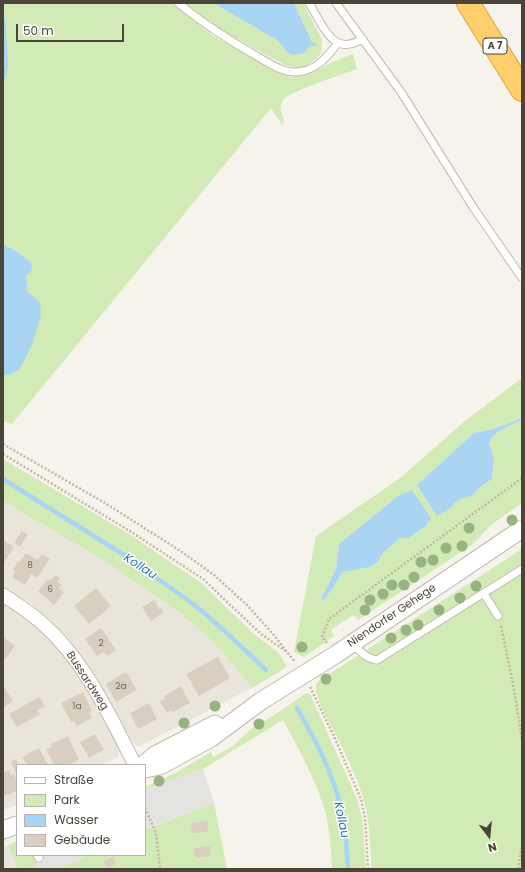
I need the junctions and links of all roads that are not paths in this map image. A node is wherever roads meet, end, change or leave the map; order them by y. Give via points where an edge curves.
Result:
1 (178, 3) edge
2 (309, 3) edge
3 (336, 3) edge
4 (468, 3) edge
5 (363, 38) junction
6 (338, 43) junction
7 (522, 90) edge
8 (522, 278) edge
9 (522, 529) edge
10 (522, 569) edge
11 (484, 594) junction
12 (3, 595) edge
13 (498, 616) road end
14 (352, 643) junction
15 (261, 701) junction
16 (134, 764) edge
17 (144, 764) edge
18 (146, 769) edge
19 (16, 825) edge
20 (3, 830) edge

1 - 6 lane via 216,32 283,70 307,70 317,65
2 - 6 lane via 329,35
3 - 5 lane
4 - 7 highway, A 7
5 - 6 lane via 355,43
5 - 8 lane
9 - 14 street, Niendorfer Gehege
10 - 11 lane
11 - 13 lane
11 - 14 lane via 377,660 366,657
12 - 16 street, Bussardweg via 43,624 65,647 98,695
14 - 15 street, Niendorfer Gehege
15 - 17 street, Niendorfer Gehege via 155,754
15 - 18 street, Niendorfer Gehege via 193,749 160,766
19 - 20 street

